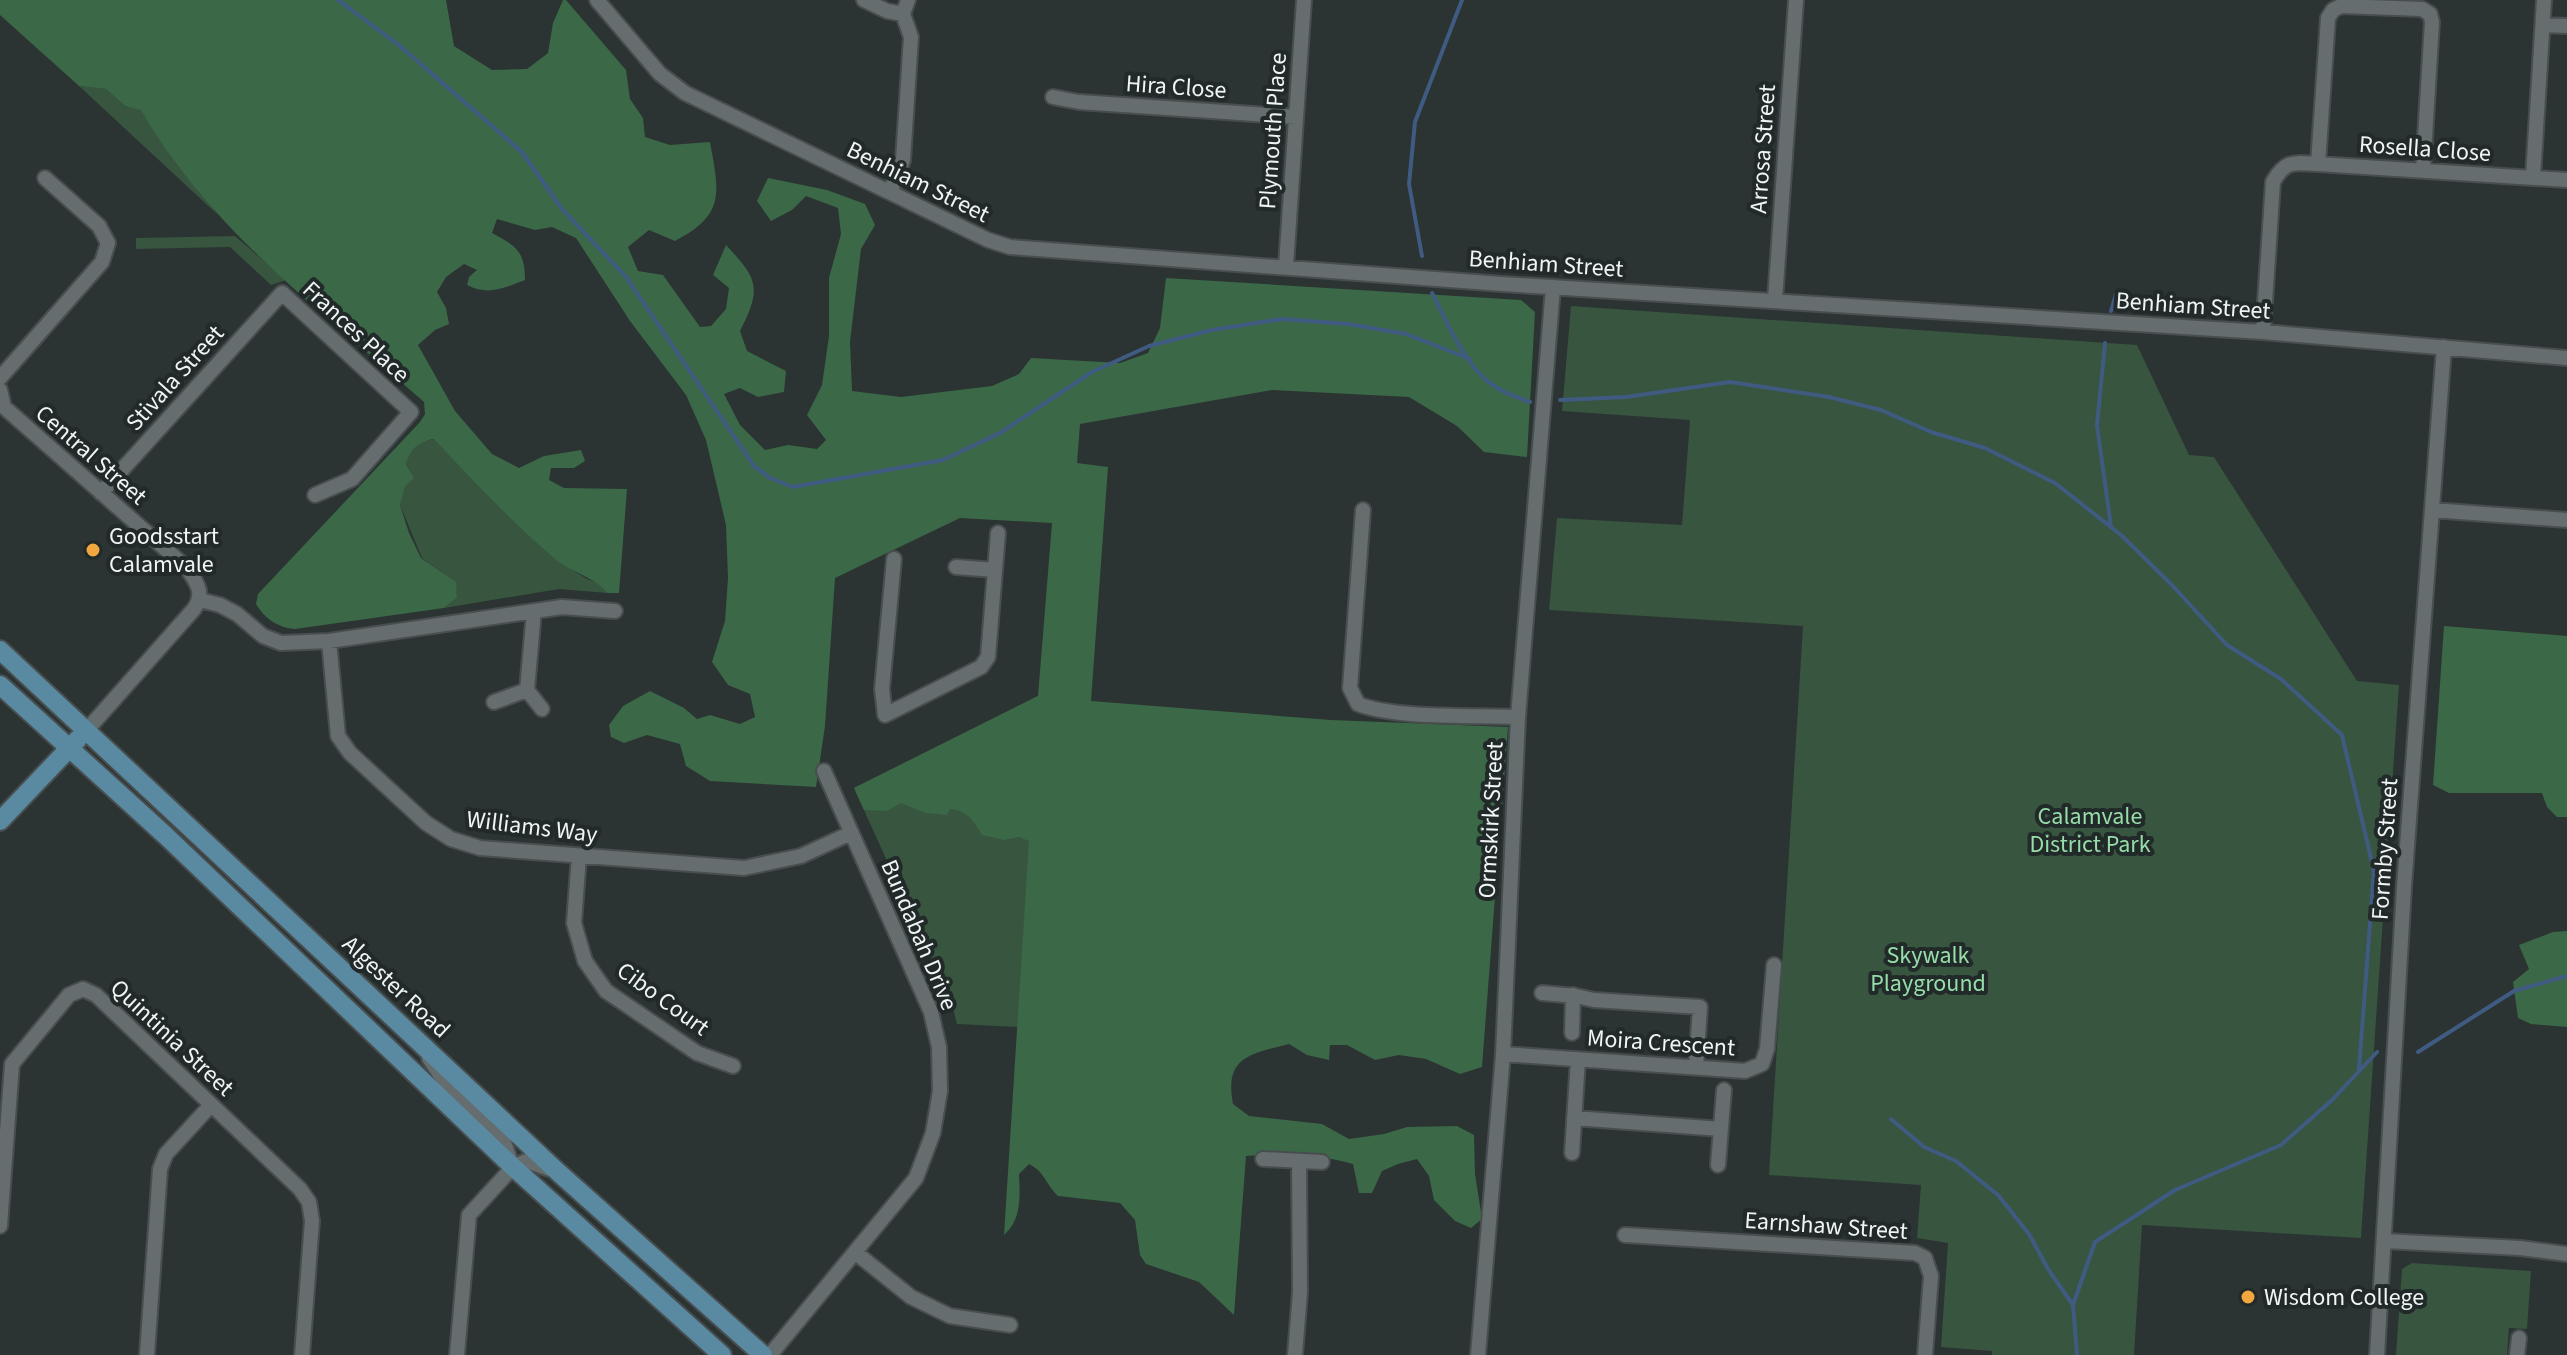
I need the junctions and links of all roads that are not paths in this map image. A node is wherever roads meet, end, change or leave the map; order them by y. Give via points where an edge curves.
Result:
1 (597, 0) edge
2 (864, 0) edge
3 (1304, 0) edge
4 (1796, 0) edge
5 (2544, 0) edge
6 (906, 7) edge
7 (2543, 25) junction
8 (2567, 26) edge
9 (1053, 97) dead end
10 (1296, 117) junction
11 (2318, 164) junction
12 (2423, 170) junction
13 (2533, 177) junction
14 (45, 178) dead end
15 (2567, 180) edge
16 (890, 192) junction
17 (1286, 266) junction
18 (1553, 287) junction
19 (282, 293) joint
20 (1775, 300) junction
21 (2263, 332) junction
22 (2444, 347) junction
23 (2567, 358) edge
24 (0, 378) edge
25 (0, 390) edge
26 (101, 493) junction
27 (315, 495) dead end
28 (1363, 510) dead end
29 (2432, 510) junction
30 (2567, 520) edge
31 (998, 533) dead end
32 (894, 559) dead end
33 (956, 567) dead end
34 (995, 570) junction
35 (200, 600) junction
36 (534, 611) junction
37 (615, 611) dead end
38 (329, 641) junction
39 (0, 650) edge
40 (0, 685) edge
41 (527, 690) junction
42 (494, 702) dead end
43 (542, 709) dead end
44 (1518, 717) junction
45 (87, 730) junction
46 (69, 747) junction
47 (824, 771) dead end
48 (0, 821) edge
49 (851, 833) junction
50 (579, 856) junction
51 (1774, 965) dead end
52 (1542, 993) dead end
53 (1573, 995) junction
54 (1572, 1033) dead end
55 (414, 1038) junction
56 (1503, 1054) junction
57 (1578, 1059) junction
58 (733, 1066) dead end
59 (1696, 1067) junction
60 (1724, 1090) dead end
61 (211, 1105) junction
62 (1574, 1118) junction
63 (1721, 1129) junction
64 (1572, 1153) dead end
65 (1263, 1159) dead end
66 (1299, 1161) junction
67 (1322, 1162) dead end
68 (1718, 1165) dead end
69 (513, 1167) junction
70 (559, 1173) junction
71 (0, 1226) edge
72 (1625, 1235) dead end
73 (2384, 1241) junction
74 (856, 1253) junction
75 (2567, 1254) edge
76 (1010, 1325) dead end
77 (2519, 1338) dead end
78 (147, 1355) edge
79 (302, 1355) edge
80 (457, 1355) edge
81 (722, 1355) edge
82 (763, 1355) edge
83 (770, 1355) edge
84 (1295, 1355) edge
85 (1478, 1355) edge
86 (1925, 1355) edge
87 (2377, 1355) edge
88 (2517, 1355) edge

1 - 16 street, Benhiam Street via 660,74 685,93
2 - 6 street via 887,11
3 - 10 street, Plymouth Place
4 - 20 street, Arrosa Street
5 - 7 street
6 - 16 street via 911,37 903,160
7 - 8 street
7 - 13 street
9 - 10 street, Hira Close
10 - 17 street, Plymouth Place
11 - 12 street, Rosella Close
11 - 12 street via 2328,18 2333,10 2422,9 2432,22
11 - 21 street, Rosella Close via 2291,163 2273,182
12 - 13 street, Rosella Close
13 - 15 street, Rosella Close
14 - 24 street via 99,226 108,243 102,262
16 - 17 street, Benhiam Street via 1010,247
17 - 18 street, Benhiam Street
18 - 20 street, Benhiam Street
18 - 44 street, Ormskirk Street
19 - 26 street, Stivala Street
19 - 27 street, Frances Place via 411,412 352,479
20 - 21 street, Benhiam Street
21 - 22 street, Benhiam Street
22 - 23 street, Benhiam Street
22 - 29 street, Formby Street
25 - 26 street, Central Street via 4,407
26 - 35 street, Central Street via 187,568 199,585
28 - 44 street via 1350,688 1358,704 1412,713
29 - 30 street
29 - 73 street, Formby Street
31 - 34 street
32 - 34 street via 882,689 885,715 981,667 988,657
33 - 34 street
35 - 38 street via 237,614 263,636 281,643
35 - 45 street
36 - 37 street
36 - 38 street
36 - 41 street
38 - 50 street, Williams Way via 338,736 426,823 451,839 480,848
39 - 45 main road, Algester Road
40 - 46 main road, Algester Road
41 - 42 street
41 - 43 street
44 - 56 street, Ormskirk Street
45 - 46 main road
45 - 55 main road, Algester Road
46 - 48 main road
46 - 69 main road, Algester Road
47 - 49 street, Bundabah Drive
49 - 50 street, Williams Way via 801,856 744,868
49 - 74 street, Bundabah Drive via 931,1012 940,1062 933,1133 916,1178
50 - 58 street, Cibo Court via 574,923 585,961 606,991 697,1053
51 - 59 street, Moira Crescent via 1762,1064 1745,1071
52 - 53 street
53 - 54 street
53 - 59 street via 1700,1007
55 - 69 street via 447,1085 504,1142
55 - 70 main road, Algester Road
56 - 57 street, Moira Crescent
56 - 85 street, Ormskirk Street
57 - 59 street, Moira Crescent
57 - 62 street
60 - 63 street
61 - 71 street, Quintinia Street via 96,995 83,989 69,995 12,1064
61 - 78 street via 166,1154 160,1169
61 - 79 street, Quintinia Street via 309,1202
62 - 63 street
62 - 64 street
63 - 68 street
65 - 66 street
66 - 67 street
66 - 84 street
69 - 70 street via 526,1161
69 - 80 street via 469,1215
69 - 81 main road, Algester Road
70 - 82 main road, Algester Road
72 - 86 street, Earnshaw Street via 1915,1253 1925,1258 1931,1276
73 - 75 street
73 - 87 street, Formby Street
74 - 76 street via 911,1297 950,1316
74 - 83 street, Bundabah Drive
77 - 88 street

